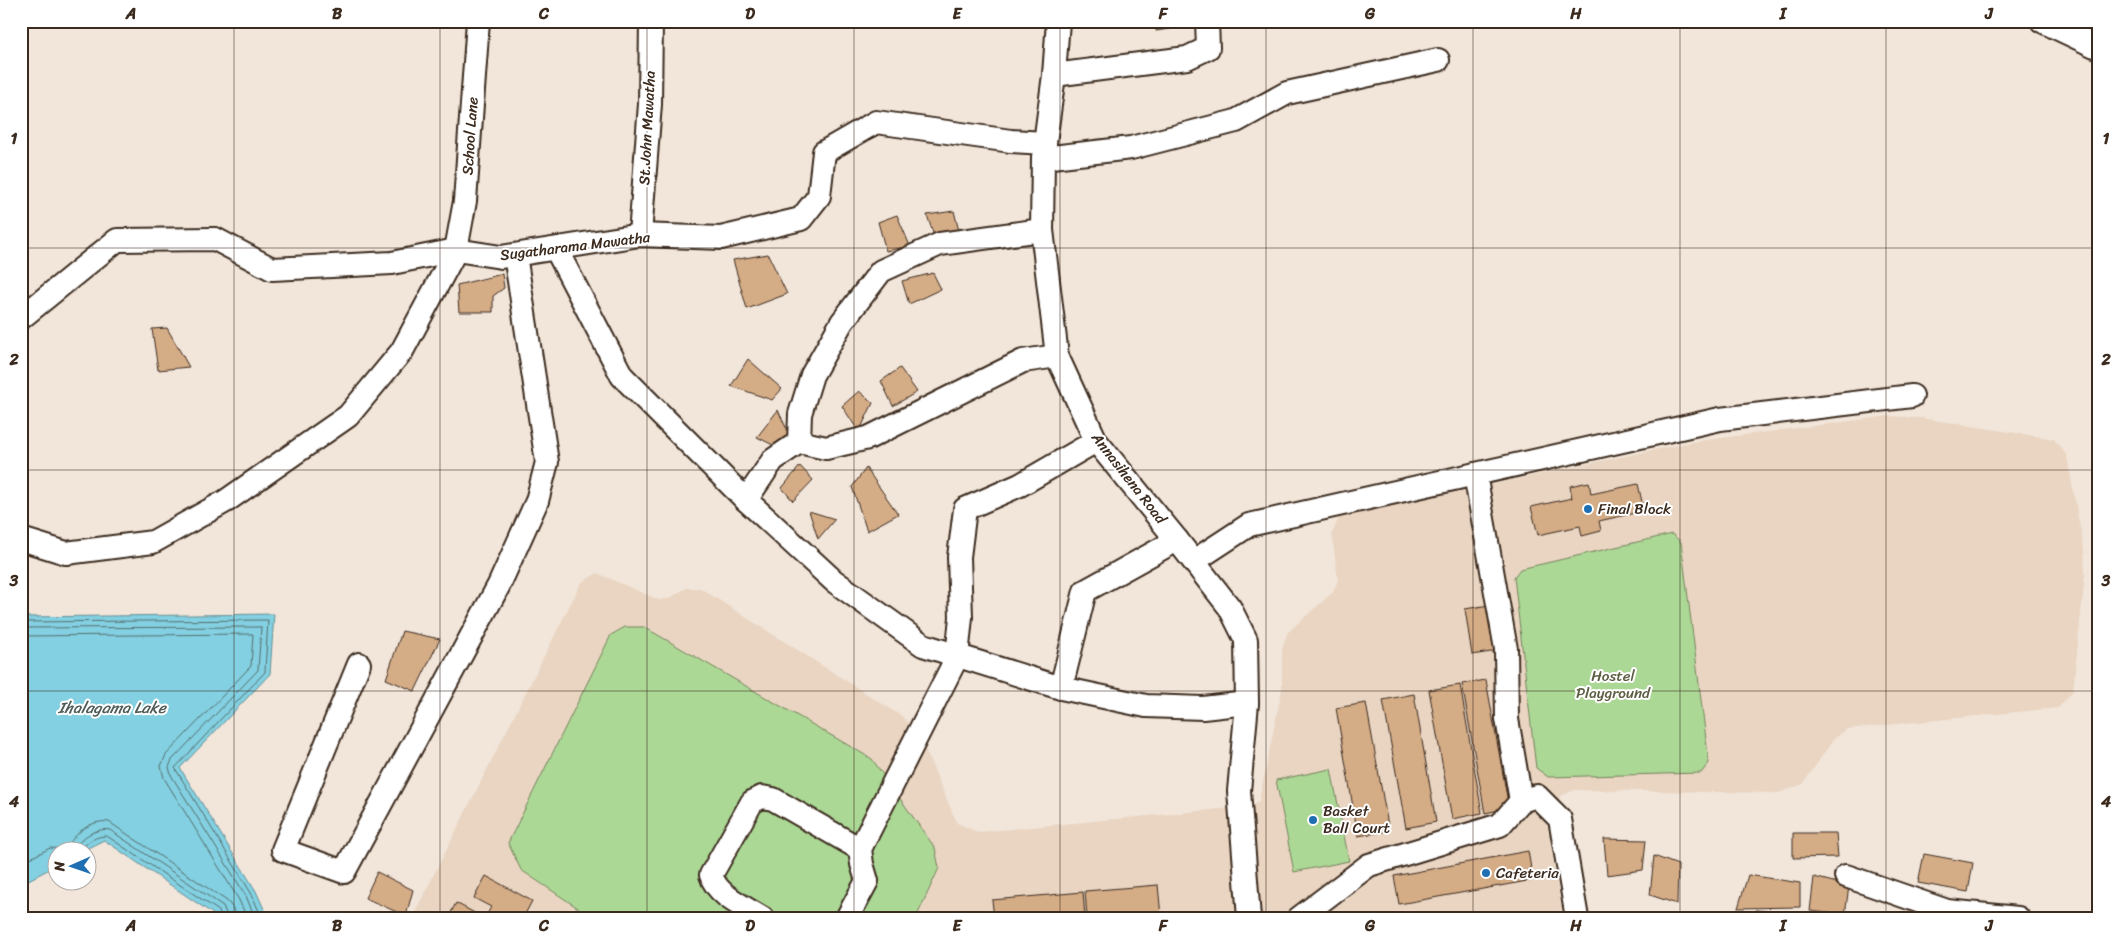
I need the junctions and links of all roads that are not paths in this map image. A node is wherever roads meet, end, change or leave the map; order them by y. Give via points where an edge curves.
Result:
1 (478, 21) edge
2 (651, 21) edge
3 (1058, 21) edge
4 (1207, 21) edge
5 (2042, 21) edge
6 (2099, 48) edge
7 (1438, 60) dead end
8 (1054, 75) junction
9 (1044, 151) junction
10 (1042, 230) junction
11 (640, 235) junction
12 (556, 248) junction
13 (456, 250) junction
14 (515, 255) junction
15 (21, 318) edge
16 (1057, 356) junction
17 (1912, 396) dead end
18 (1096, 441) junction
19 (799, 442) junction
20 (1475, 474) junction
21 (746, 500) junction
22 (21, 539) edge
23 (1177, 540) junction
24 (1194, 562) junction
25 (957, 657) junction
26 (359, 664) dead end
27 (1061, 688) junction
28 (1247, 703) junction
29 (1521, 801) junction
30 (860, 849) junction
31 (1846, 876) dead end
32 (762, 918) edge
33 (847, 918) edge
34 (1249, 918) edge
35 (1299, 918) edge
36 (1577, 918) edge
37 (2018, 918) edge

1 - 13 street, School Lane via 465,202
2 - 11 street, St.John Mawatha via 650,104
3 - 8 street, Annasihena Road
4 - 8 street via 1208,48 1188,58
5 - 6 street
7 - 9 street via 1287,93 1236,121 1131,148
8 - 9 street, Annasihena Road
9 - 10 street, Annasihena Road
9 - 11 street, Sugatharama Mawatha via 1011,141 876,122 824,152 819,196 801,219 721,238
10 - 16 street, Annasihena Road
10 - 19 street via 940,244 881,271 842,322 812,375 800,414
11 - 12 street, Sugatharama Mawatha
12 - 14 street, Sugatharama Mawatha
12 - 21 street via 622,376
13 - 14 street, Sugatharama Mawatha via 501,258
13 - 15 street, Sugatharama Mawatha via 392,263 272,269 215,239 117,240
13 - 22 street, School Lane via 402,351 348,416 226,502 153,542 66,553
14 - 26 street via 548,462 537,500 499,585 344,872 283,850
16 - 18 street, Annasihena Road
16 - 19 street via 1022,361 868,438 826,448
17 - 20 street via 1720,419
18 - 23 street, Annasihena Road
18 - 25 street via 1020,485 965,509 959,557 961,617
19 - 21 street via 773,460
20 - 24 street via 1249,525
20 - 29 street via 1506,648 1507,720
21 - 25 street via 834,581 923,645
23 - 24 street, Annasihena Road
23 - 27 street via 1085,591
24 - 28 street, Annasihena Road via 1230,608 1246,640
25 - 27 street
25 - 30 street
27 - 28 street via 1146,706 1204,708
28 - 34 street, Annasihena Road via 1239,791
29 - 35 street via 1500,825 1369,865
29 - 36 street via 1536,796 1560,819
30 - 32 street via 773,800 762,797 752,802 711,875 721,892
30 - 33 street via 867,881
31 - 37 street via 1947,911

